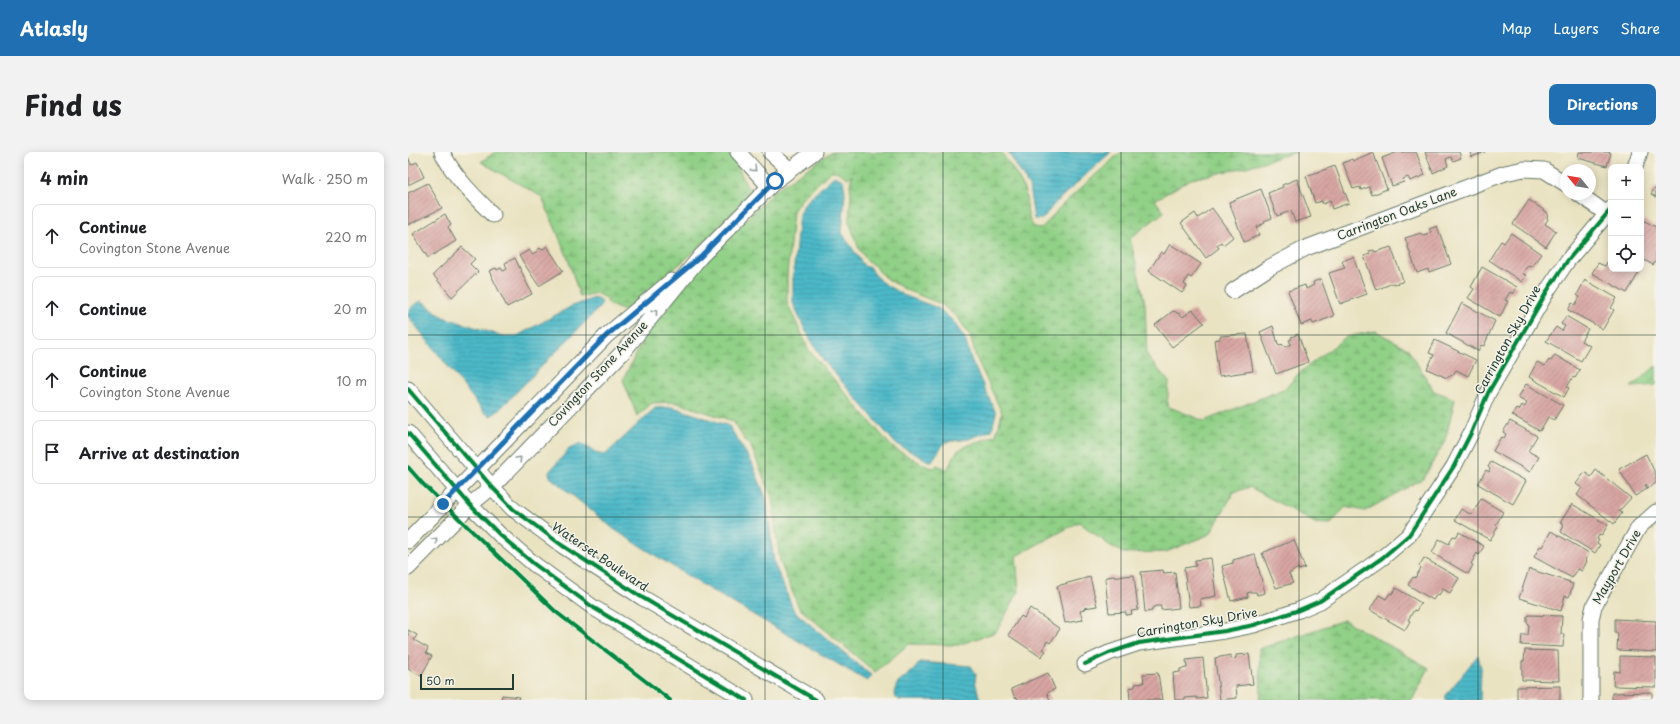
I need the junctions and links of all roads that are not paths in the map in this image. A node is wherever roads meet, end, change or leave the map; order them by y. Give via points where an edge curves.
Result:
1 (442, 152) edge
2 (738, 152) edge
3 (770, 152) edge
4 (814, 152) edge
5 (1640, 152) edge
6 (1636, 164) edge
7 (790, 170) junction
8 (1560, 180) edge
9 (769, 186) junction
10 (1590, 200) edge
11 (1608, 210) edge
12 (1608, 212) edge
13 (493, 215) dead end
14 (700, 257) junction
15 (1233, 291) dead end
16 (408, 389) edge
17 (408, 433) edge
18 (477, 469) junction
19 (492, 487) junction
20 (458, 489) junction
21 (470, 504) junction
22 (1656, 512) edge
23 (408, 541) edge
24 (408, 568) edge
25 (1085, 664) dead end
26 (746, 700) edge
27 (816, 700) edge
28 (1590, 700) edge

1 - 13 street via 462,184
2 -> 9 street
3 - 7 street
4 - 7 street, Covington Stone Avenue
5 - 6 street
7 - 9 street, Covington Stone Avenue
8 - 15 street, Carrington Oaks Lane via 1544,170 1505,173 1306,248
9 - 14 street, Covington Stone Avenue
10 - 11 street
12 - 25 street, Carrington Sky Drive via 1568,260 1549,288 1488,393 1454,466 1409,535 1382,558 1320,601 1299,610 1240,628 1139,643
14 - 18 street, Covington Stone Avenue via 606,336
19 -> 14 street, Covington Stone Avenue via 622,353
16 - 18 street, Waterset Boulevard
17 - 20 street
18 - 19 street, Waterset Boulevard
18 - 20 street, Covington Stone Avenue
19 - 21 street, Covington Stone Avenue
19 - 27 street, Waterset Boulevard via 514,509 563,546 643,598
20 - 21 street
20 - 23 street
24 -> 21 street
21 - 26 street via 500,535 534,564 594,608
22 - 28 street, Mayport Drive via 1639,527 1594,606 1591,619

